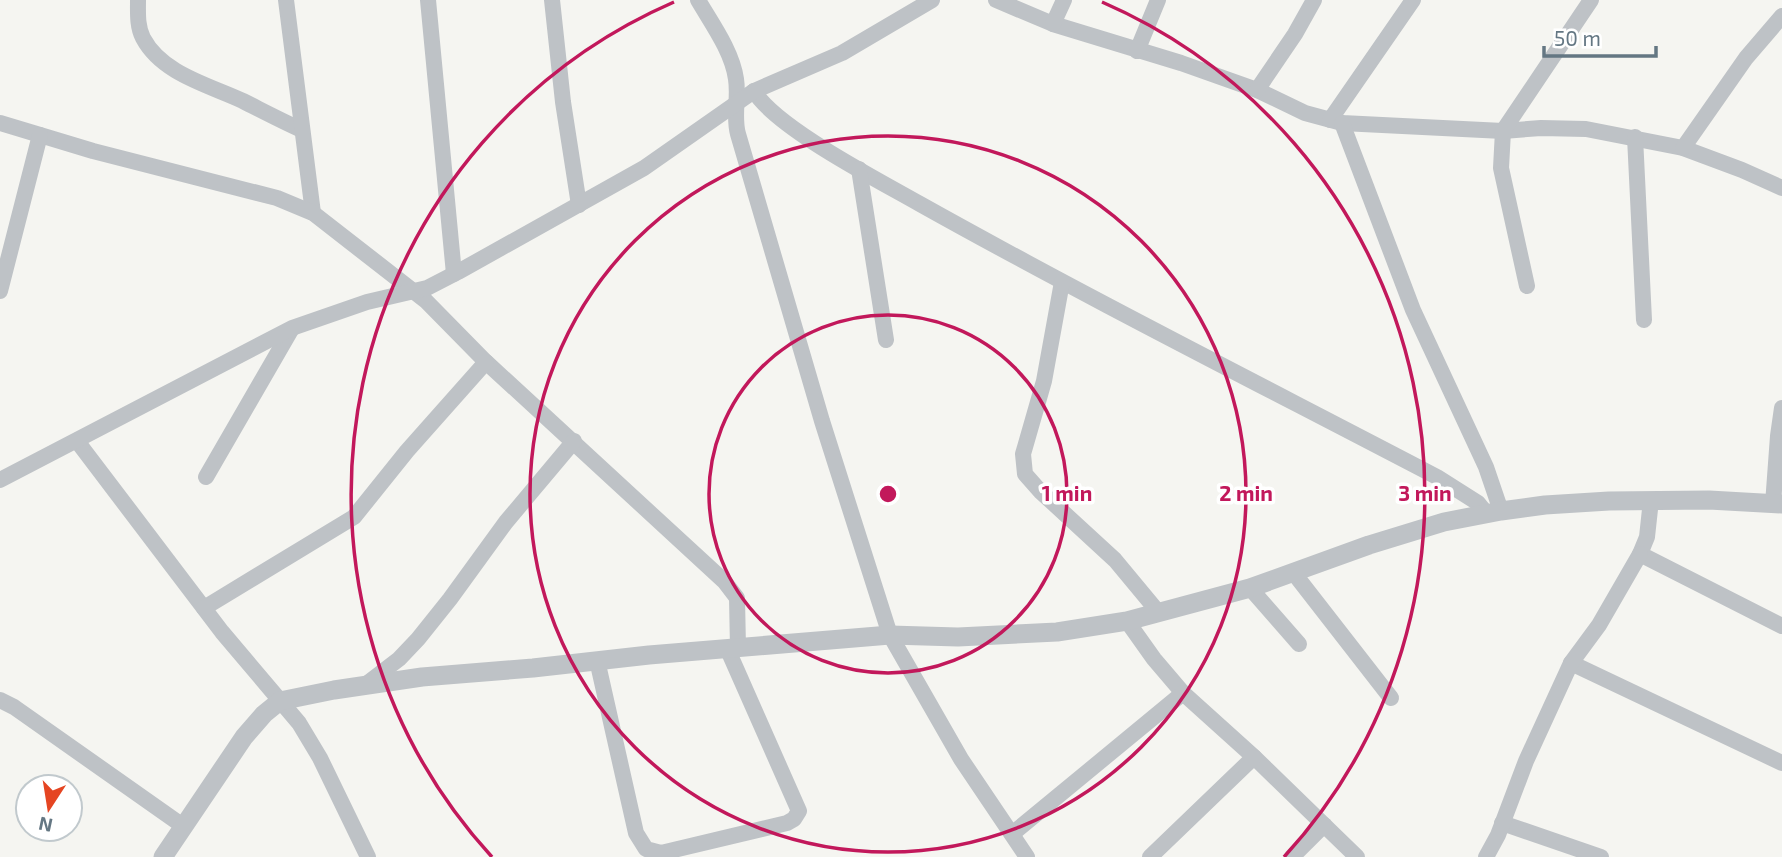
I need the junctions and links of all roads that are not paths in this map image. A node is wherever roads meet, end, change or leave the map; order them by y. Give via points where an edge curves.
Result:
1 (138, 0) edge
2 (286, 0) edge
3 (428, 0) edge
4 (552, 0) edge
5 (698, 0) edge
6 (932, 0) edge
7 (996, 0) edge
8 (1064, 0) edge
9 (1158, 0) edge
10 (1314, 0) edge
11 (1413, 0) edge
12 (1591, 0) edge
13 (1782, 16) edge
14 (1053, 24) junction
15 (1137, 51) junction
16 (1257, 90) junction
17 (754, 91) junction
18 (737, 102) junction
19 (1336, 121) junction
20 (0, 123) edge
21 (302, 130) junction
22 (1503, 131) junction
23 (40, 135) junction
24 (1634, 137) junction
25 (1683, 148) junction
26 (859, 169) junction
27 (1782, 188) edge
28 (579, 205) junction
29 (313, 213) junction
30 (454, 274) junction
31 (1062, 282) junction
32 (1527, 286) dead end
33 (0, 291) edge
34 (413, 291) junction
35 (1644, 320) dead end
36 (292, 328) junction
37 (886, 340) dead end
38 (486, 362) junction
39 (1782, 408) edge
40 (77, 441) junction
41 (574, 441) junction
42 (206, 477) dead end
43 (0, 480) edge
44 (1651, 500) junction
45 (1778, 504) edge
46 (1494, 513) junction
47 (1640, 554) junction
48 (1293, 572) junction
49 (1250, 588) junction
50 (204, 608) junction
51 (1158, 613) junction
52 (1127, 621) junction
53 (1782, 626) edge
54 (890, 635) junction
55 (1299, 644) dead end
56 (733, 648) junction
57 (597, 660) junction
58 (1572, 663) junction
59 (364, 686) junction
60 (1183, 693) junction
61 (1391, 698) dead end
62 (0, 700) edge
63 (280, 701) junction
64 (1254, 757) junction
65 (1782, 763) edge
66 (1502, 823) junction
67 (1324, 825) junction
68 (183, 826) junction
69 (1012, 834) junction
70 (163, 857) edge
71 (368, 857) edge
72 (1027, 857) edge
73 (1150, 857) edge
74 (1292, 857) edge
75 (1357, 857) edge
76 (1486, 857) edge
77 (1601, 857) edge

1 - 21 street via 139,28 152,51 210,89
2 - 21 street
3 - 30 street
4 - 28 street
5 - 18 street via 730,59
6 - 17 street via 842,54
7 - 14 street
8 - 14 street
9 - 15 street
10 - 16 street
11 - 19 street
12 - 22 street
13 - 25 street via 1746,58
14 - 15 street
15 - 16 street
16 - 19 street via 1305,113
17 - 18 street
17 - 26 street via 769,111
18 - 28 street via 644,168
18 - 54 street via 738,134
19 - 22 street
19 - 46 street via 1413,310 1486,467
20 - 23 street
21 - 29 street
22 - 24 street via 1586,129
22 - 32 street via 1501,168
23 - 29 street via 277,198
23 - 33 street
24 - 25 street
24 - 35 street
25 - 27 street
26 - 31 street
26 - 37 street
28 - 30 street
29 - 34 street
30 - 34 street
31 - 46 street via 1437,477
31 - 51 street via 1044,382 1023,454 1025,474 1115,560
34 - 36 street
34 - 38 street
36 - 40 street
36 - 42 street
38 - 41 street
38 - 50 street via 354,517
39 - 45 street
40 - 43 street
40 - 50 street
41 - 56 street via 733,590 738,606
41 - 59 street via 418,639
44 - 45 street
44 - 46 street via 1545,505
44 - 47 street
46 - 48 street via 1394,537
47 - 53 street
47 - 58 street
48 - 49 street
48 - 61 street
49 - 51 street
49 - 55 street
50 - 63 street
51 - 52 street
52 - 54 street via 1056,632
52 - 60 street
54 - 56 street
54 - 69 street via 961,758
56 - 57 street
56 - 57 street via 799,811 787,823 660,853 646,849 636,833
57 - 59 street
58 - 65 street
58 - 66 street
59 - 63 street
60 - 64 street
60 - 69 street
62 - 68 street
63 - 68 street via 244,737
63 - 71 street via 320,758
64 - 67 street
64 - 73 street
66 - 76 street
66 - 77 street
67 - 74 street
67 - 75 street
68 - 70 street
69 - 72 street

